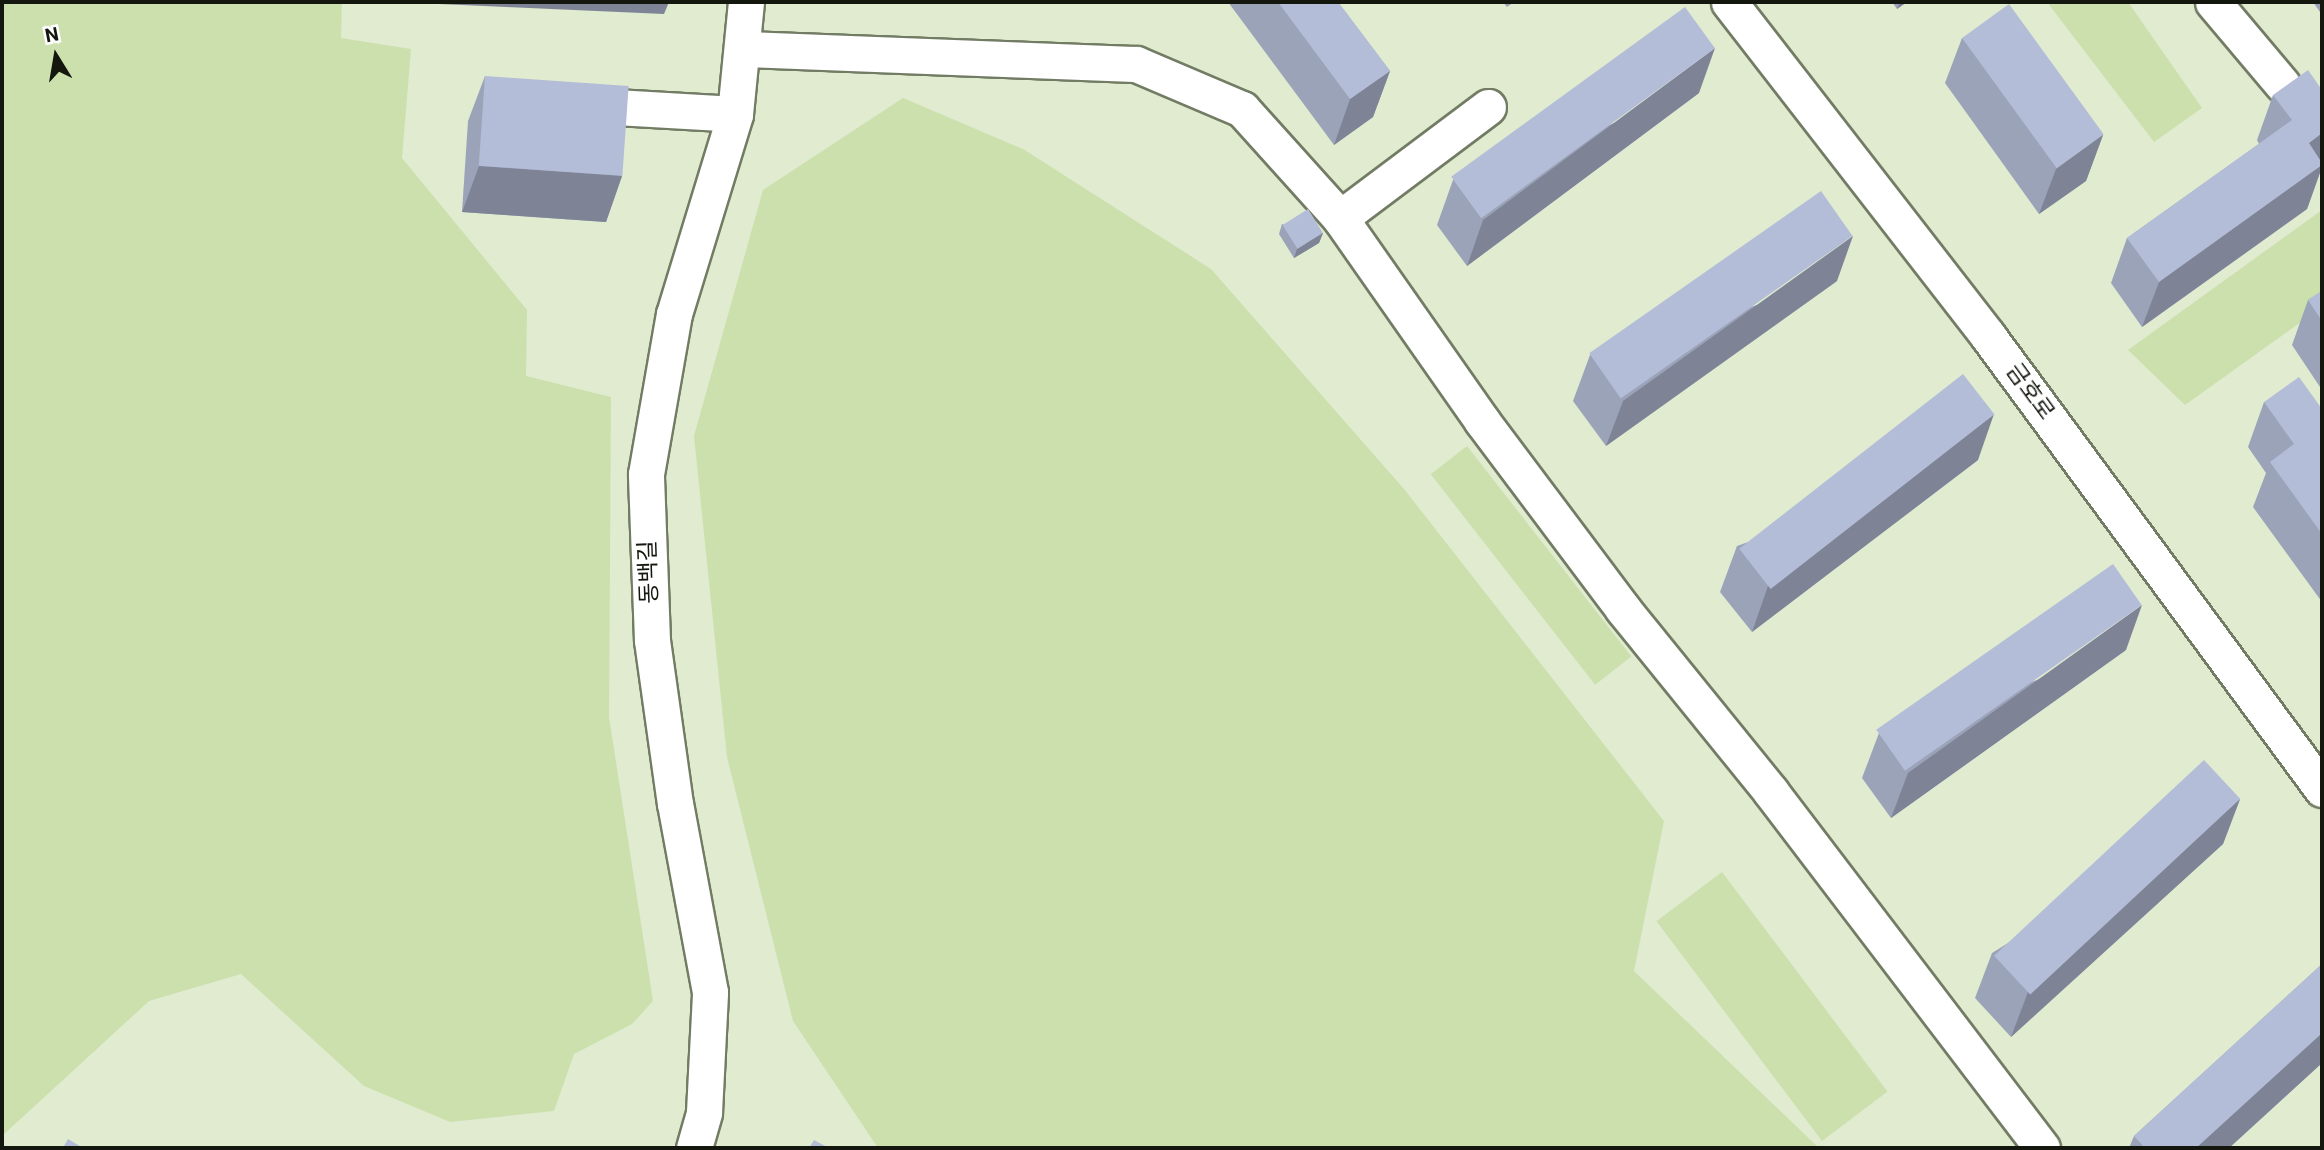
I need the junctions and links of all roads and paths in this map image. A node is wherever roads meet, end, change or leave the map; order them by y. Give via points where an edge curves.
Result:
1 (746, 2) edge
2 (1729, 2) edge
3 (2213, 2) edge
4 (744, 49) junction
5 (2281, 84) dead end
6 (598, 106) edge
7 (1488, 107) dead end
8 (735, 114) junction
9 (1340, 218) junction
10 (2322, 789) edge
11 (694, 1148) edge
12 (2042, 1148) edge

1 - 4 street, 동백길
2 - 10 street, 금호로 via 1988,336
3 - 5 street
4 - 8 street, 동백길
4 - 9 street via 1136,64 1242,109
6 - 8 street
7 - 9 street
8 - 11 street, 동백길 via 674,314 646,474 652,640 675,804 710,992 704,1112
9 - 12 street via 1482,421 1606,587 1771,792

